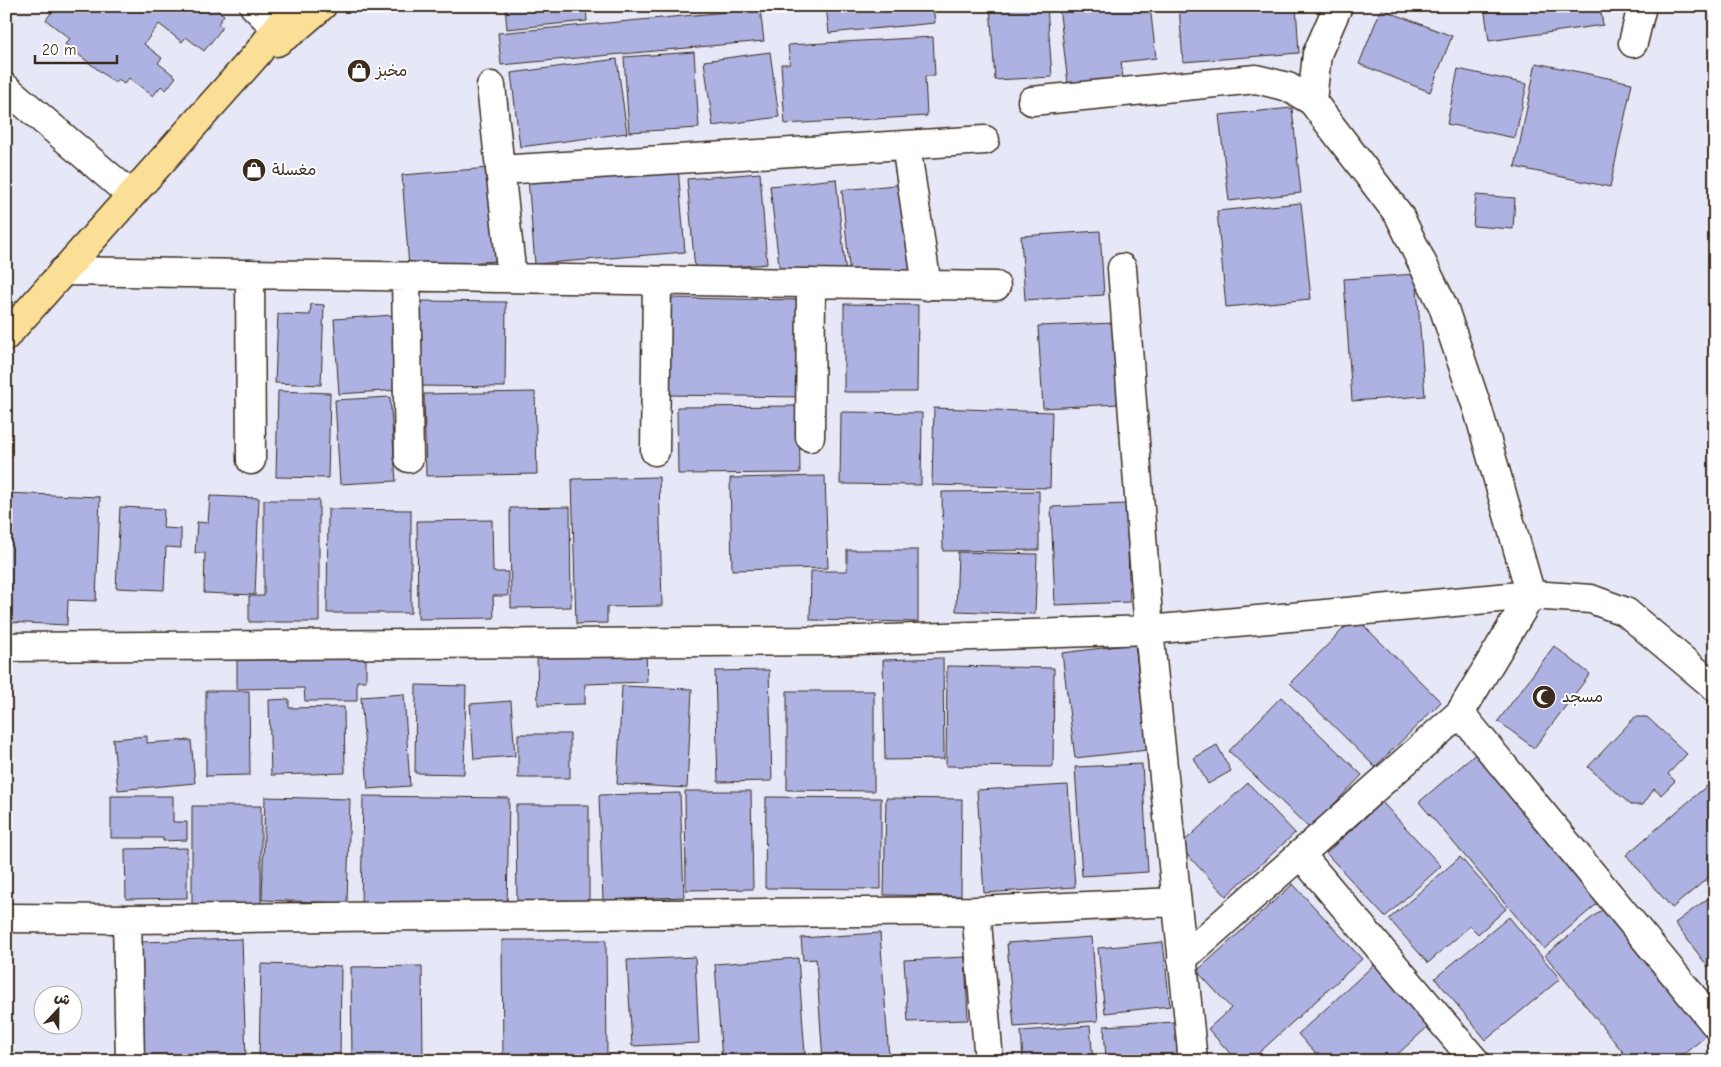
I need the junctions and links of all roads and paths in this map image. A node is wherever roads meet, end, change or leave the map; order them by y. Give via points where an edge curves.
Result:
1 (254, 6) edge
2 (294, 6) edge
3 (322, 6) edge
4 (1338, 6) edge
5 (1642, 6) edge
6 (276, 28) junction
7 (1633, 43) dead end
8 (257, 54) junction
9 (492, 86) dead end
10 (6, 88) edge
11 (1032, 101) dead end
12 (1312, 101) junction
13 (985, 140) dead end
14 (906, 145) junction
15 (500, 170) junction
16 (131, 195) junction
17 (1122, 268) dead end
18 (63, 271) junction
19 (250, 274) junction
20 (406, 277) junction
21 (512, 278) junction
22 (657, 281) junction
23 (811, 284) junction
24 (927, 286) junction
25 (996, 286) dead end
26 (6, 336) edge
27 (810, 438) dead end
28 (655, 451) dead end
29 (409, 458) dead end
30 (251, 460) dead end
31 (1531, 595) junction
32 (1149, 630) junction
33 (6, 647) edge
34 (1715, 687) edge
35 (1460, 713) junction
36 (1300, 854) junction
37 (1176, 902) junction
38 (976, 911) junction
39 (6, 918) edge
40 (127, 919) junction
41 (1182, 959) junction
42 (1715, 1024) edge
43 (130, 1061) edge
44 (989, 1061) edge
45 (1193, 1061) edge
46 (1475, 1061) edge

1 - 6 street
2 - 6 main road
3 - 8 main road via 293,31
4 - 12 street via 1317,54
5 - 7 street
6 - 8 main road
8 - 16 main road
9 - 15 street
10 - 16 street
11 - 12 street via 1256,79 1288,87
12 - 31 street via 1399,215 1443,306 1478,410
13 - 14 street
14 - 15 street
14 - 24 street
15 - 21 street
16 - 18 main road
17 - 32 street
18 - 19 street
18 - 26 main road
19 - 20 street
19 - 30 street
20 - 21 street
20 - 29 street
21 - 22 street
22 - 23 street
22 - 28 street
23 - 24 street
23 - 27 street
24 - 25 street
31 - 32 street
31 - 34 street via 1591,599 1626,612
31 - 35 street
32 - 33 street via 829,641
32 - 37 street
35 - 36 street
35 - 42 street
36 - 41 street
36 - 46 street
37 - 38 street
37 - 41 street
38 - 40 street
38 - 44 street
39 - 40 street
40 - 43 street
41 - 45 street

